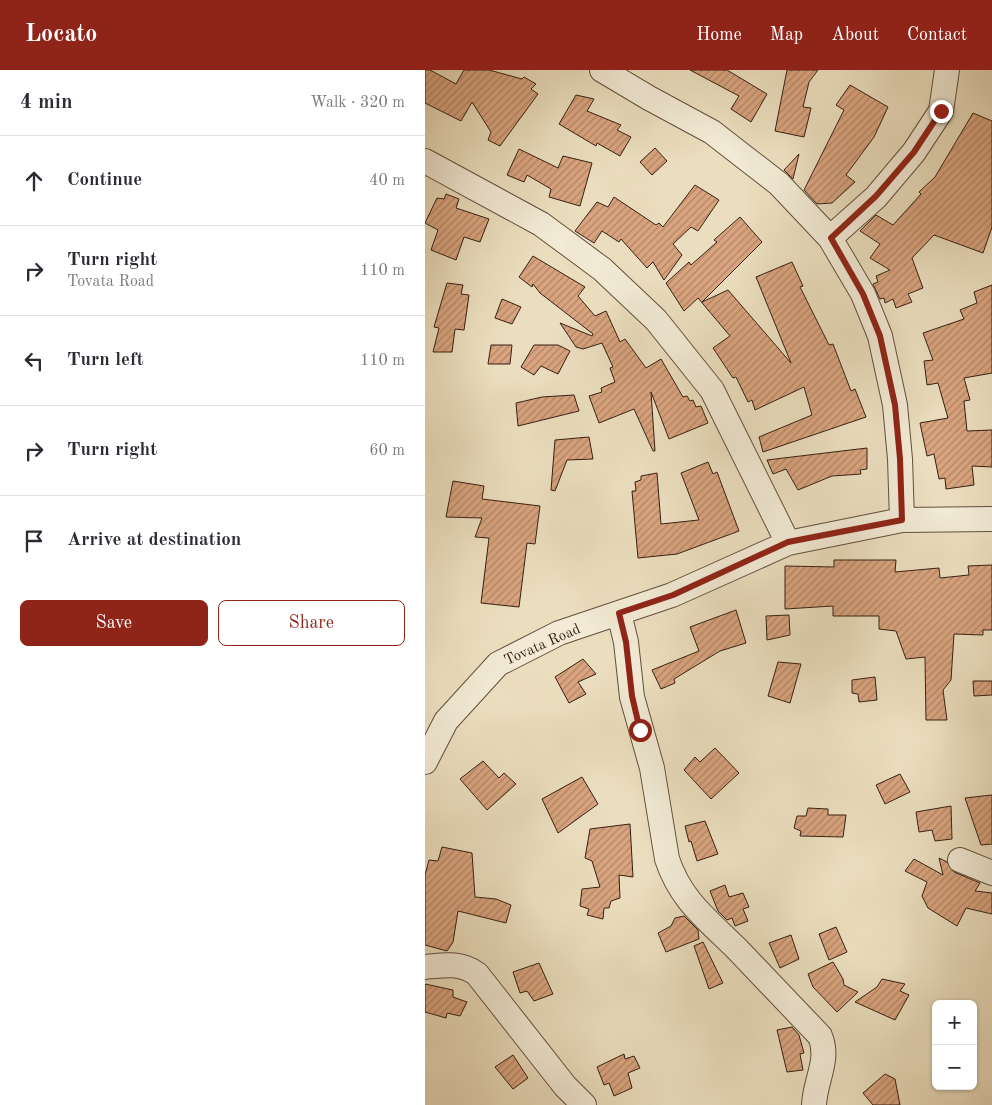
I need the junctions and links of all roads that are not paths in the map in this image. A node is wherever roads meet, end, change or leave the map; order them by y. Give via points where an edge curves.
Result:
1 (602, 70) edge
2 (947, 70) edge
3 (425, 161) edge
4 (831, 238) junction
5 (992, 519) edge
6 (902, 520) junction
7 (788, 542) junction
8 (619, 613) junction
9 (425, 762) edge
10 (959, 860) dead end
11 (992, 873) edge
12 (425, 967) edge
13 (584, 1105) edge
14 (814, 1105) edge

1 - 4 street via 712,132 779,184
2 - 4 street via 941,111 914,152 876,196
3 - 7 street via 541,224 602,269 656,320 712,390
4 - 6 street via 863,294 880,336 895,405
5 - 6 street, Tovata Road
6 - 7 street, Tovata Road
7 - 8 street, Tovata Road via 673,595
8 - 9 street, Tovata Road via 559,633 498,664 446,721
8 - 14 street via 632,696 652,768 672,873 694,908 820,1036 825,1052
10 - 11 street
12 - 13 street via 453,964 477,974 565,1086

